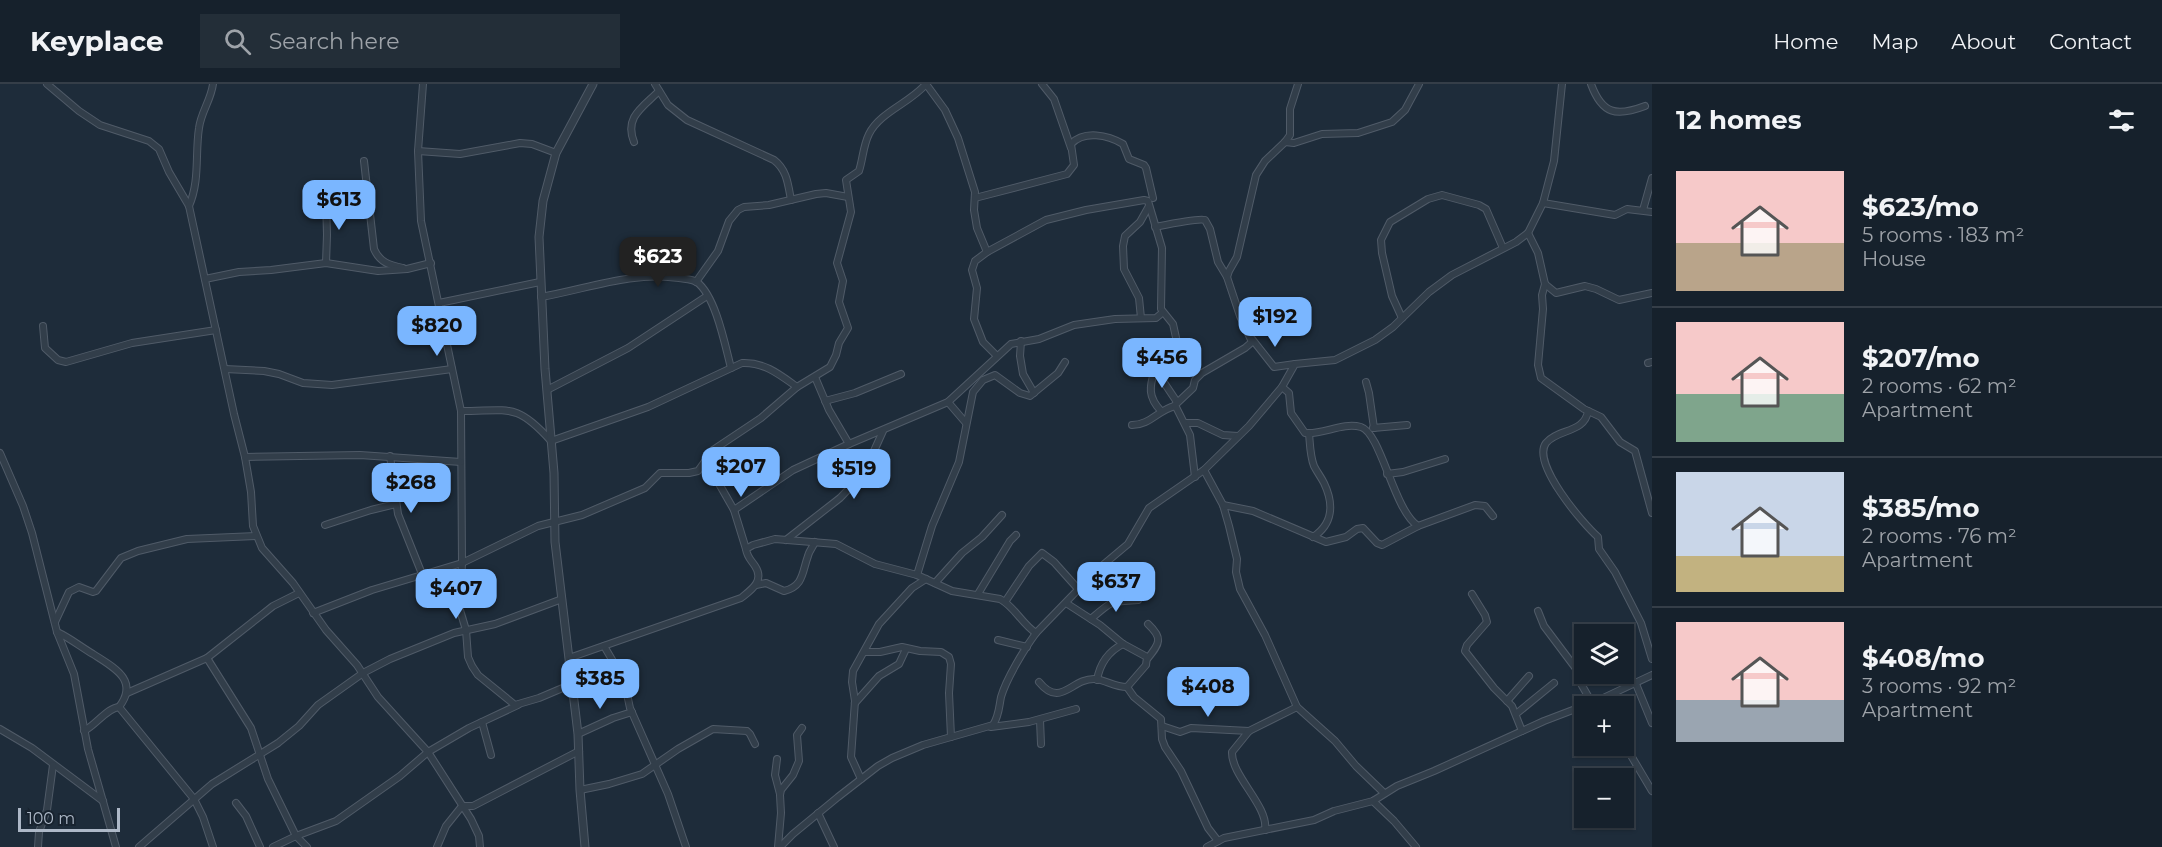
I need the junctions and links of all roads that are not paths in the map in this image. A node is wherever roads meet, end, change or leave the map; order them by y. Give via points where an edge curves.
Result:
1 (47, 84) edge
2 (213, 84) edge
3 (423, 84) edge
4 (593, 84) edge
5 (926, 84) edge
6 (1042, 84) edge
7 (1298, 84) edge
8 (1419, 84) edge
9 (1562, 84) edge
10 (1591, 84) edge
11 (657, 87) edge
12 (1645, 106) dead end
13 (634, 142) dead end
14 (1285, 142) junction
15 (1071, 149) junction
16 (418, 151) junction
17 (556, 153) junction
18 (364, 160) dead end
19 (1652, 178) edge
20 (848, 197) junction
21 (975, 198) junction
22 (1153, 198) dead end
23 (326, 200) dead end
24 (790, 200) junction
25 (1543, 203) junction
26 (189, 206) junction
27 (1149, 206) junction
28 (1643, 210) junction
29 (1652, 212) edge
30 (1155, 227) junction
31 (1528, 233) junction
32 (1503, 248) junction
33 (987, 252) junction
34 (326, 263) junction
35 (431, 263) junction
36 (407, 269) junction
37 (1227, 277) junction
38 (205, 279) junction
39 (540, 282) junction
40 (696, 282) junction
41 (1545, 284) junction
42 (1652, 293) edge
43 (542, 297) junction
44 (707, 297) junction
45 (439, 303) junction
46 (1162, 313) junction
47 (1140, 318) junction
48 (1402, 318) junction
49 (43, 326) dead end
50 (216, 330) junction
51 (1251, 339) junction
52 (1021, 341) junction
53 (1145, 354) dead end
54 (997, 356) junction
55 (1065, 362) dead end
56 (1295, 364) junction
57 (731, 368) junction
58 (225, 369) junction
59 (452, 369) junction
60 (1155, 369) junction
61 (901, 374) dead end
62 (815, 377) junction
63 (1366, 382) dead end
64 (797, 387) junction
65 (1282, 387) junction
66 (547, 390) junction
67 (1034, 393) junction
68 (825, 401) junction
69 (948, 402) junction
70 (1176, 404) junction
71 (461, 411) junction
72 (1161, 411) junction
73 (1588, 411) junction
74 (966, 423) junction
75 (1185, 423) junction
76 (1407, 424) dead end
77 (1132, 425) dead end
78 (1374, 428) junction
79 (883, 430) junction
80 (1366, 430) junction
81 (1309, 433) junction
82 (1238, 436) junction
83 (551, 441) junction
84 (849, 444) junction
85 (0, 453) edge
86 (390, 456) junction
87 (245, 457) junction
88 (1445, 459) dead end
89 (706, 461) junction
90 (461, 462) junction
91 (1204, 470) junction
92 (1387, 474) junction
93 (1195, 477) junction
94 (396, 504) junction
95 (1223, 506) junction
96 (734, 510) junction
97 (1652, 513) edge
98 (1002, 515) dead end
99 (1493, 516) dead end
100 (555, 522) junction
101 (325, 525) dead end
102 (1418, 526) junction
103 (1016, 535) dead end
104 (256, 536) junction
105 (1313, 537) junction
106 (786, 540) junction
107 (816, 542) junction
108 (746, 549) junction
109 (462, 563) junction
110 (423, 574) junction
111 (917, 575) junction
112 (926, 579) junction
113 (935, 583) junction
114 (756, 585) junction
115 (1079, 590) junction
116 (299, 593) junction
117 (978, 594) junction
118 (1472, 594) dead end
119 (562, 599) junction
120 (1138, 600) dead end
121 (1005, 602) junction
122 (1066, 603) junction
123 (1538, 611) dead end
124 (313, 613) junction
125 (1091, 619) junction
126 (55, 622) junction
127 (1148, 624) dead end
128 (466, 630) junction
129 (57, 632) junction
130 (1036, 633) junction
131 (998, 640) dead end
132 (1123, 644) junction
133 (604, 646) junction
134 (1027, 646) junction
135 (906, 649) junction
136 (865, 652) junction
137 (207, 658) junction
138 (569, 658) junction
139 (1148, 658) junction
140 (1652, 659) edge
141 (363, 673) junction
142 (1652, 675) edge
143 (1529, 676) dead end
144 (1097, 680) junction
145 (1038, 682) dead end
146 (1554, 683) dead end
147 (572, 684) junction
148 (1636, 684) junction
149 (1127, 687) junction
150 (127, 693) junction
151 (1592, 696) edge
152 (1612, 696) edge
153 (1507, 701) junction
154 (855, 703) junction
155 (519, 705) junction
156 (119, 707) junction
157 (1297, 707) junction
158 (1076, 709) dead end
159 (632, 712) junction
160 (1574, 712) edge
161 (1516, 714) junction
162 (1040, 720) junction
163 (482, 722) junction
164 (1652, 723) edge
165 (1162, 726) junction
166 (990, 727) junction
167 (802, 728) dead end
168 (0, 729) edge
169 (84, 731) junction
170 (1249, 731) junction
171 (1521, 731) junction
172 (578, 734) junction
173 (951, 737) junction
174 (755, 744) dead end
175 (1041, 744) dead end
176 (579, 751) junction
177 (428, 752) junction
178 (491, 754) dead end
179 (259, 755) junction
180 (1631, 756) edge
181 (777, 759) dead end
182 (53, 765) junction
183 (655, 765) junction
184 (861, 779) junction
185 (580, 790) junction
186 (1652, 791) edge
187 (1384, 793) junction
188 (780, 795) junction
189 (194, 799) junction
190 (104, 801) junction
191 (1373, 801) junction
192 (236, 803) dead end
193 (462, 806) junction
194 (818, 813) junction
195 (1265, 830) junction
196 (296, 836) junction
197 (1218, 841) junction
198 (38, 847) edge
199 (116, 847) edge
200 (139, 847) edge
201 (213, 847) edge
202 (260, 847) edge
203 (273, 847) edge
204 (307, 847) edge
205 (437, 847) edge
206 (480, 847) edge
207 (585, 847) edge
208 (686, 847) edge
209 (779, 847) edge
210 (834, 847) edge
211 (1207, 847) edge
212 (1416, 847) edge

1 - 26 street via 100,125 156,145
2 - 26 street via 200,124 196,186
3 - 16 street
4 - 17 street
5 - 20 street via 870,132 859,171 846,180
5 - 21 street via 951,120
6 - 15 street via 1054,99
7 - 14 street via 1290,109 1290,135
8 - 14 street via 1405,110 1392,122 1358,133 1322,134
9 - 25 street via 1554,161
10 - 12 street via 1599,102 1612,111 1622,113
11 - 13 street via 631,121
11 - 24 street via 668,105 687,120 781,165
14 - 37 street via 1256,175 1237,257
15 - 21 street via 1074,165 1067,174
15 - 22 street via 1074,141 1091,135 1121,142 1129,159 1146,168
16 - 17 street via 460,154 520,143
16 - 35 street via 421,220
17 - 39 street via 540,222
18 - 36 street via 374,249 385,262
19 - 28 street
20 - 24 street via 826,193
20 - 62 street via 850,218 837,263 843,281 839,302 848,327 832,363
21 - 33 street via 976,222
23 - 34 street
24 - 40 street via 744,207 733,214 718,251
25 - 28 street via 1615,215 1628,209
25 - 31 street
26 - 38 street
27 - 30 street
27 - 33 street via 1148,201 1140,200 1063,215
27 - 47 street via 1125,236 1123,246 1124,269 1139,298
28 - 29 street
30 - 37 street via 1205,220
30 - 46 street via 1162,248
31 - 32 street
31 - 41 street via 1538,253
32 - 48 street via 1452,275
32 - 48 street via 1486,209 1442,195 1390,222 1381,240 1382,253 1392,296
33 - 54 street via 972,270 977,288 974,319 983,342
34 - 36 street via 378,271
34 - 38 street
35 - 36 street
35 - 45 street
37 - 51 street
38 - 50 street
39 - 43 street
39 - 45 street
40 - 43 street via 640,276
40 - 44 street
41 - 42 street via 1558,294 1590,286 1619,300
41 - 73 street via 1539,374
43 - 66 street
44 - 57 street via 720,326
44 - 66 street via 628,348
45 - 59 street
46 - 47 street via 1156,318
46 - 60 street via 1173,324 1177,342
47 - 52 street via 1074,326
48 - 56 street via 1382,336 1343,357
49 - 50 street via 45,348 66,362 132,343
50 - 58 street
51 - 56 street via 1274,367
51 - 70 street via 1250,345 1198,376 1193,388
52 - 54 street
52 - 67 street via 1023,374
53 - 60 street
54 - 69 street
55 - 67 street
56 - 65 street
57 - 64 street via 754,362
57 - 83 street via 648,407
58 - 59 street via 264,371 303,383 332,385
58 - 87 street
59 - 71 street
60 - 70 street
60 - 72 street via 1149,392
61 - 68 street
62 - 64 street
62 - 68 street
63 - 78 street
64 - 89 street via 761,418 713,450
65 - 81 street via 1289,393 1295,420
65 - 82 street
66 - 83 street
67 - 74 street via 1024,396 1002,378 989,377 974,392
68 - 84 street
69 - 74 street
69 - 79 street
70 - 72 street
70 - 75 street
71 - 83 street via 516,412 531,420
71 - 90 street
72 - 77 street via 1146,423
73 - 97 street via 1605,420 1620,442 1635,451
73 - 140 street via 1580,425 1547,442 1544,455 1556,489 1598,537 1599,549 1641,623
74 - 111 street via 959,462 932,526
75 - 82 street via 1198,423 1223,435
75 - 93 street
76 - 78 street
78 - 80 street
79 - 84 street
79 - 106 street via 864,473 840,498
80 - 81 street via 1348,426
80 - 92 street
81 - 105 street via 1313,462 1331,504 1329,520
82 - 91 street
83 - 100 street
84 - 96 street via 782,476
85 - 126 street via 32,533
86 - 87 street
86 - 90 street
86 - 94 street
87 - 104 street
88 - 92 street
89 - 96 street
89 - 100 street via 694,473 660,472 649,485 623,498
90 - 109 street
91 - 93 street
91 - 95 street
92 - 102 street via 1406,514
93 - 115 street via 1149,508 1128,544
94 - 101 street
94 - 110 street
95 - 105 street via 1254,511
95 - 157 street via 1235,547 1240,589
96 - 108 street
98 - 113 street
99 - 102 street via 1485,506 1475,506
100 - 109 street via 526,531
100 - 119 street
102 - 105 street via 1382,545 1364,528 1334,541
103 - 117 street
104 - 116 street via 268,558
104 - 126 street via 187,539 127,555 96,591 79,587 69,592
106 - 107 street
106 - 108 street via 770,539
107 - 111 street via 836,544 875,564
107 - 114 street via 808,554 804,575 795,586 784,591 766,583
108 - 114 street via 757,568
109 - 110 street
109 - 128 street via 460,610
110 - 124 street
111 - 112 street
112 - 113 street
112 - 136 street via 912,588 879,624
113 - 117 street via 962,594
114 - 133 street via 741,598 724,605
115 - 121 street via 1042,553
115 - 122 street
116 - 124 street
116 - 137 street via 273,606
117 - 121 street
118 - 153 street via 1487,622 1465,651
119 - 128 street via 508,620
119 - 138 street
120 - 125 street via 1110,602
121 - 130 street
122 - 125 street
122 - 130 street
123 - 151 street
124 - 141 street
125 - 132 street
126 - 129 street
127 - 139 street via 1159,639
128 - 141 street
128 - 155 street via 468,657 475,671 509,702
129 - 150 street via 112,665 125,681
129 - 169 street via 74,674
130 - 134 street
131 - 134 street
132 - 139 street
132 - 144 street via 1104,659
133 - 138 street
133 - 159 street via 624,680
134 - 166 street
135 - 136 street
135 - 154 street via 899,664 879,676
135 - 173 street via 941,652 948,657 952,670
136 - 154 street via 852,676
137 - 150 street
137 - 179 street via 250,728
138 - 147 street
139 - 149 street
141 - 177 street via 378,697
141 - 179 street
142 - 148 street
143 - 153 street
144 - 145 street via 1053,693
144 - 149 street
146 - 161 street
147 - 155 street
147 - 172 street
148 - 152 street
148 - 164 street
149 - 165 street via 1161,719
150 - 156 street
153 - 161 street
154 - 184 street via 851,757
155 - 163 street
156 - 169 street
156 - 189 street
157 - 170 street
157 - 187 street
158 - 162 street
159 - 172 street
159 - 183 street
160 - 171 street
161 - 171 street
162 - 166 street
162 - 175 street
163 - 177 street
163 - 178 street
165 - 170 street via 1180,732 1191,728
165 - 197 street via 1165,747
166 - 173 street
167 - 188 street via 797,740 799,761
168 - 182 street
169 - 190 street
170 - 195 street via 1232,756 1264,818
171 - 187 street
172 - 176 street
173 - 184 street via 904,752
174 - 183 street via 747,731 716,729
176 - 185 street
176 - 193 street via 473,806
177 - 193 street
177 - 196 street via 336,821
179 - 189 street via 225,774
179 - 196 street
180 - 186 street
181 - 188 street via 775,775
182 - 190 street
182 - 198 street
183 - 185 street via 631,778
183 - 208 street
184 - 194 street
185 - 207 street
187 - 191 street
188 - 209 street
189 - 200 street
189 - 201 street
190 - 199 street
191 - 195 street via 1314,820
191 - 212 street
192 - 202 street
193 - 205 street via 446,826
193 - 206 street via 476,829
194 - 209 street
194 - 210 street
195 - 197 street
196 - 203 street
196 - 204 street
197 - 211 street

